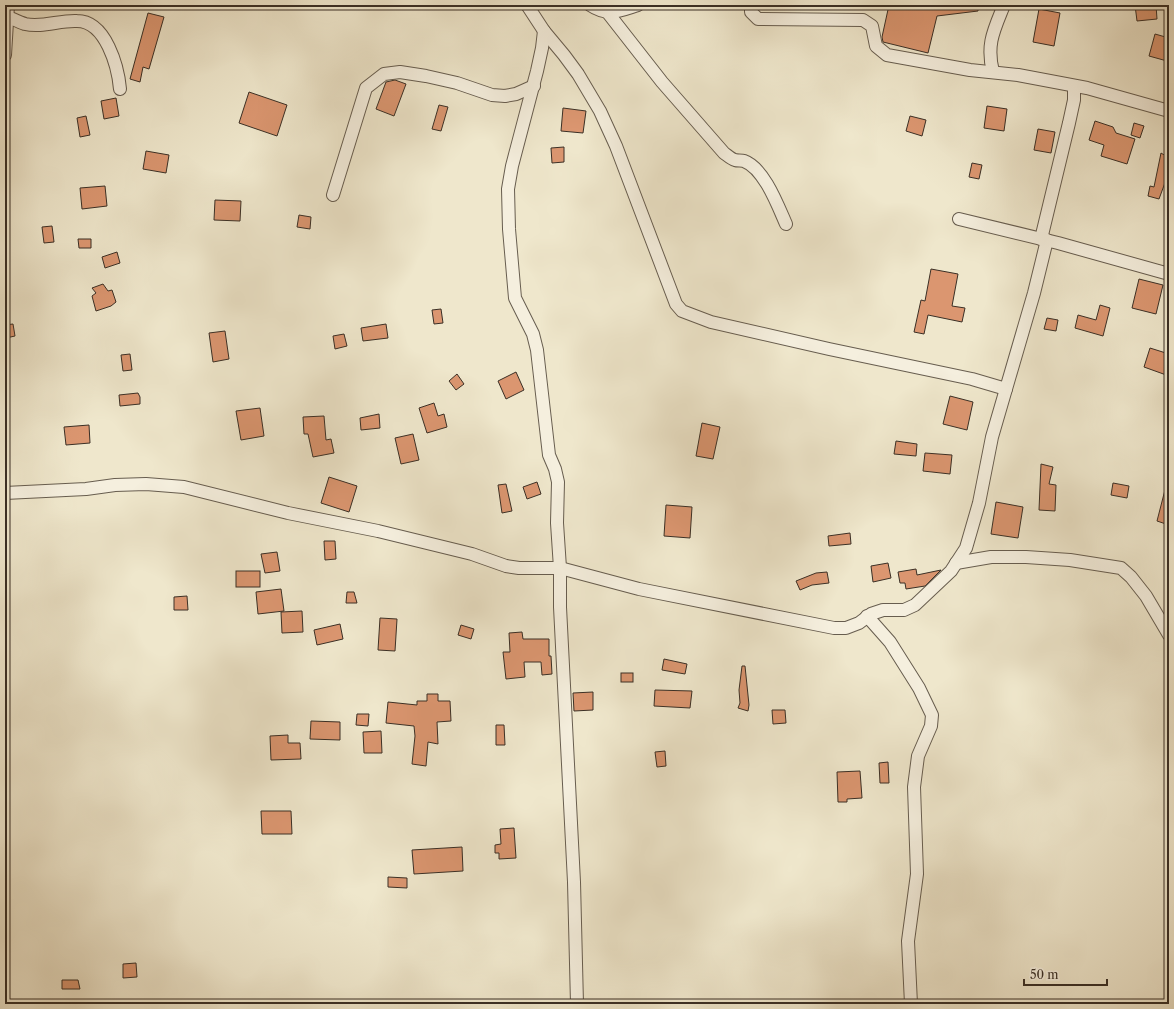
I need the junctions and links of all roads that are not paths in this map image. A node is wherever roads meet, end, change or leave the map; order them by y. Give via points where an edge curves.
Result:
1 (527, 5) edge
2 (590, 5) edge
3 (638, 5) edge
4 (751, 5) edge
5 (1004, 5) edge
6 (8, 11) edge
7 (608, 13) junction
8 (544, 31) junction
9 (5, 55) edge
10 (993, 72) junction
11 (534, 86) junction
12 (1074, 86) junction
13 (120, 89) dead end
14 (1169, 111) edge
15 (332, 195) dead end
16 (958, 219) dead end
17 (786, 224) dead end
18 (1044, 240) junction
19 (1169, 274) edge
20 (1006, 389) junction
21 (5, 493) edge
22 (956, 563) junction
23 (560, 568) junction
24 (867, 616) junction
25 (1169, 636) edge
26 (577, 1004) edge
27 (911, 1004) edge

1 - 8 street
2 - 7 street
3 - 7 street
4 - 10 street via 751,12 758,18 863,20 872,26 876,46 887,55
5 - 10 street via 991,37 990,61
6 - 9 street
6 - 13 street via 24,24 45,25 77,21 90,25 105,40 118,72
7 - 17 street via 662,82 724,153 734,160 744,161 755,169 773,194
8 - 11 street
8 - 20 street via 578,74 600,111 616,146 676,304 682,311 711,322 829,350 972,379
10 - 12 street
11 - 15 street via 505,96 419,75 400,72 384,74 366,88
11 - 23 street via 512,166 508,189 509,229 515,298 533,334 537,350 549,455 558,482
12 - 14 street
12 - 18 street via 1074,100
16 - 18 street
18 - 19 street
18 - 20 street via 1034,293
20 - 22 street via 992,437 979,503 966,548
21 - 23 street via 115,485 184,487 282,512 458,550 506,566
22 - 24 street via 951,571 915,605 904,610 883,610
22 - 25 street via 991,557 1026,557 1070,560 1121,568 1146,596
23 - 24 street via 639,589 834,628 846,628 859,623
23 - 26 street
24 - 27 street via 890,642 919,688 932,716 931,726 918,756 914,787 917,874 908,941

